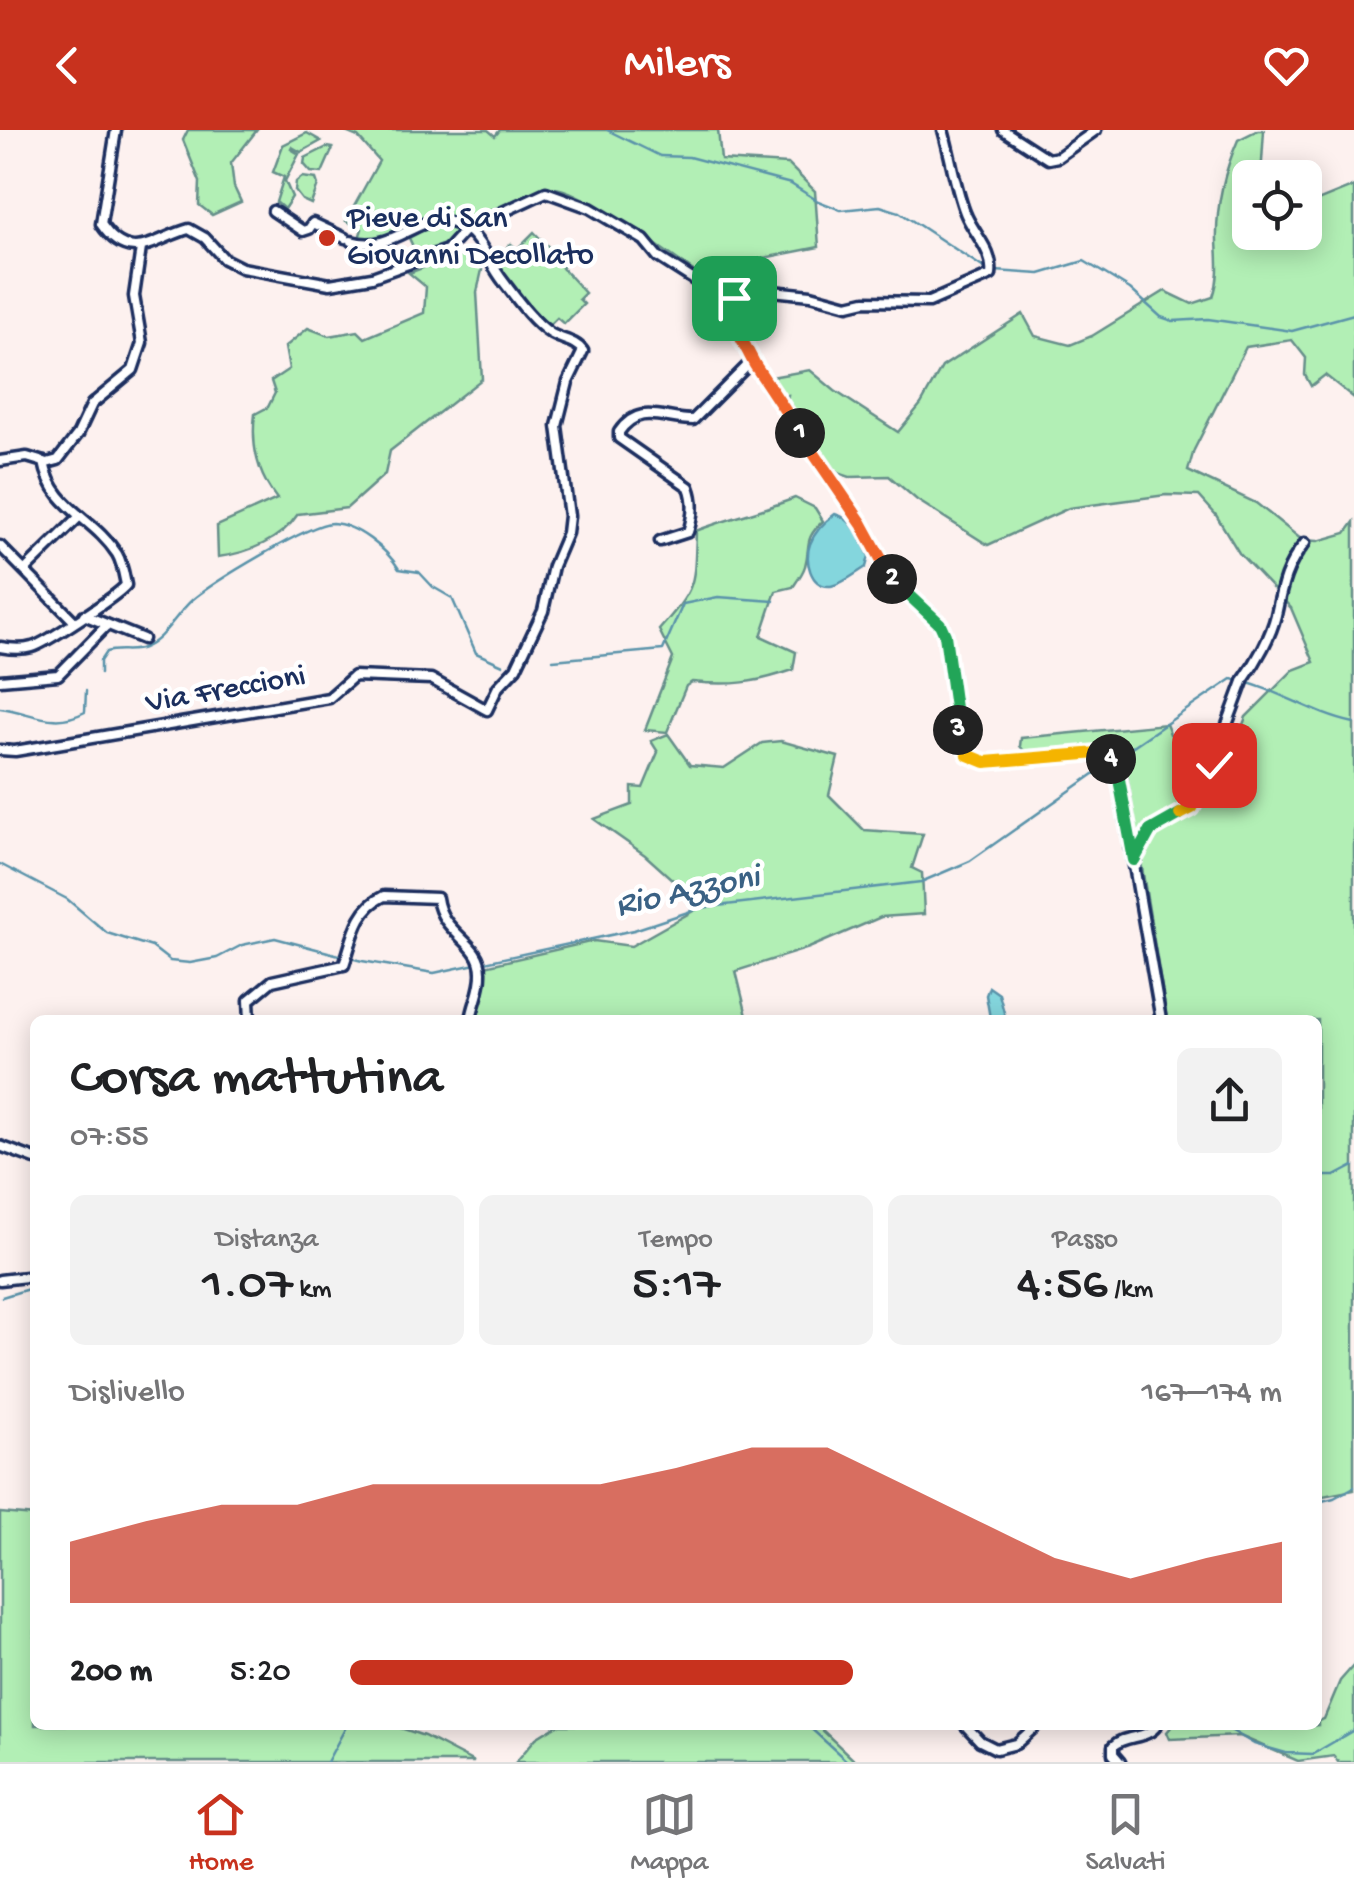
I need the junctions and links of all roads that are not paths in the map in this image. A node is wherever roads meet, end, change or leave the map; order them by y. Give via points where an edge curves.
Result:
1 (116, 130) edge
2 (943, 130) edge
3 (1004, 130) edge
4 (1096, 130) edge
5 (273, 211) dead end
6 (466, 229) junction
7 (141, 248) junction
8 (719, 296) junction
9 (752, 360) junction
10 (0, 461) edge
11 (44, 462) junction
12 (78, 518) junction
13 (660, 541) dead end
14 (1305, 542) dead end
15 (0, 546) edge
16 (12, 556) junction
17 (0, 559) edge
18 (25, 570) junction
19 (84, 614) junction
20 (74, 621) junction
21 (107, 624) junction
22 (143, 639) dead end
23 (0, 647) edge
24 (0, 680) edge
25 (0, 750) edge
26 (1134, 860) junction
27 (250, 1015) edge
28 (472, 1015) edge
29 (1160, 1015) edge
30 (0, 1146) edge
31 (30, 1157) edge
32 (30, 1277) edge
33 (0, 1280) edge
34 (970, 1730) edge
35 (1031, 1730) edge
36 (1152, 1730) edge
37 (1120, 1762) edge

1 - 7 street via 101,224 121,243
2 - 8 street via 966,215 992,269 988,278 929,302 848,305 772,291
3 - 4 street via 1048,159
5 - 6 street via 303,231 313,223 360,244 436,220
6 - 7 street via 447,250 400,269 318,284 242,268 189,228
6 - 8 street via 546,192 644,240
6 - 25 street, Via Freccioni via 540,325 583,350 557,426 567,533 543,611 487,710 431,679 362,675 329,698
7 - 11 street via 134,296 142,343 133,370 92,404 58,460
8 - 9 street
9 - 13 street via 693,420 650,413 619,432 631,449 689,486 694,508 688,532
9 - 26 street via 895,583 940,624 968,755 985,762 1106,756 1116,763
10 - 11 street
11 - 12 street via 52,487
12 - 18 street
12 - 19 street via 117,554 126,584
14 - 26 street via 1288,564 1276,616 1244,679 1201,794 1192,808 1150,831
15 - 16 street
16 - 17 street
16 - 18 street
18 - 20 street
19 - 20 street
19 - 21 street
20 - 23 street via 40,645
21 - 22 street
21 - 24 street via 58,675
26 - 29 street
27 - 28 street via 249,1000 272,981 344,965 357,922 380,897 437,898 440,916 481,966
30 - 31 street
32 - 33 street
34 - 35 street via 996,1749 1016,1744
36 - 37 street via 1112,1746

